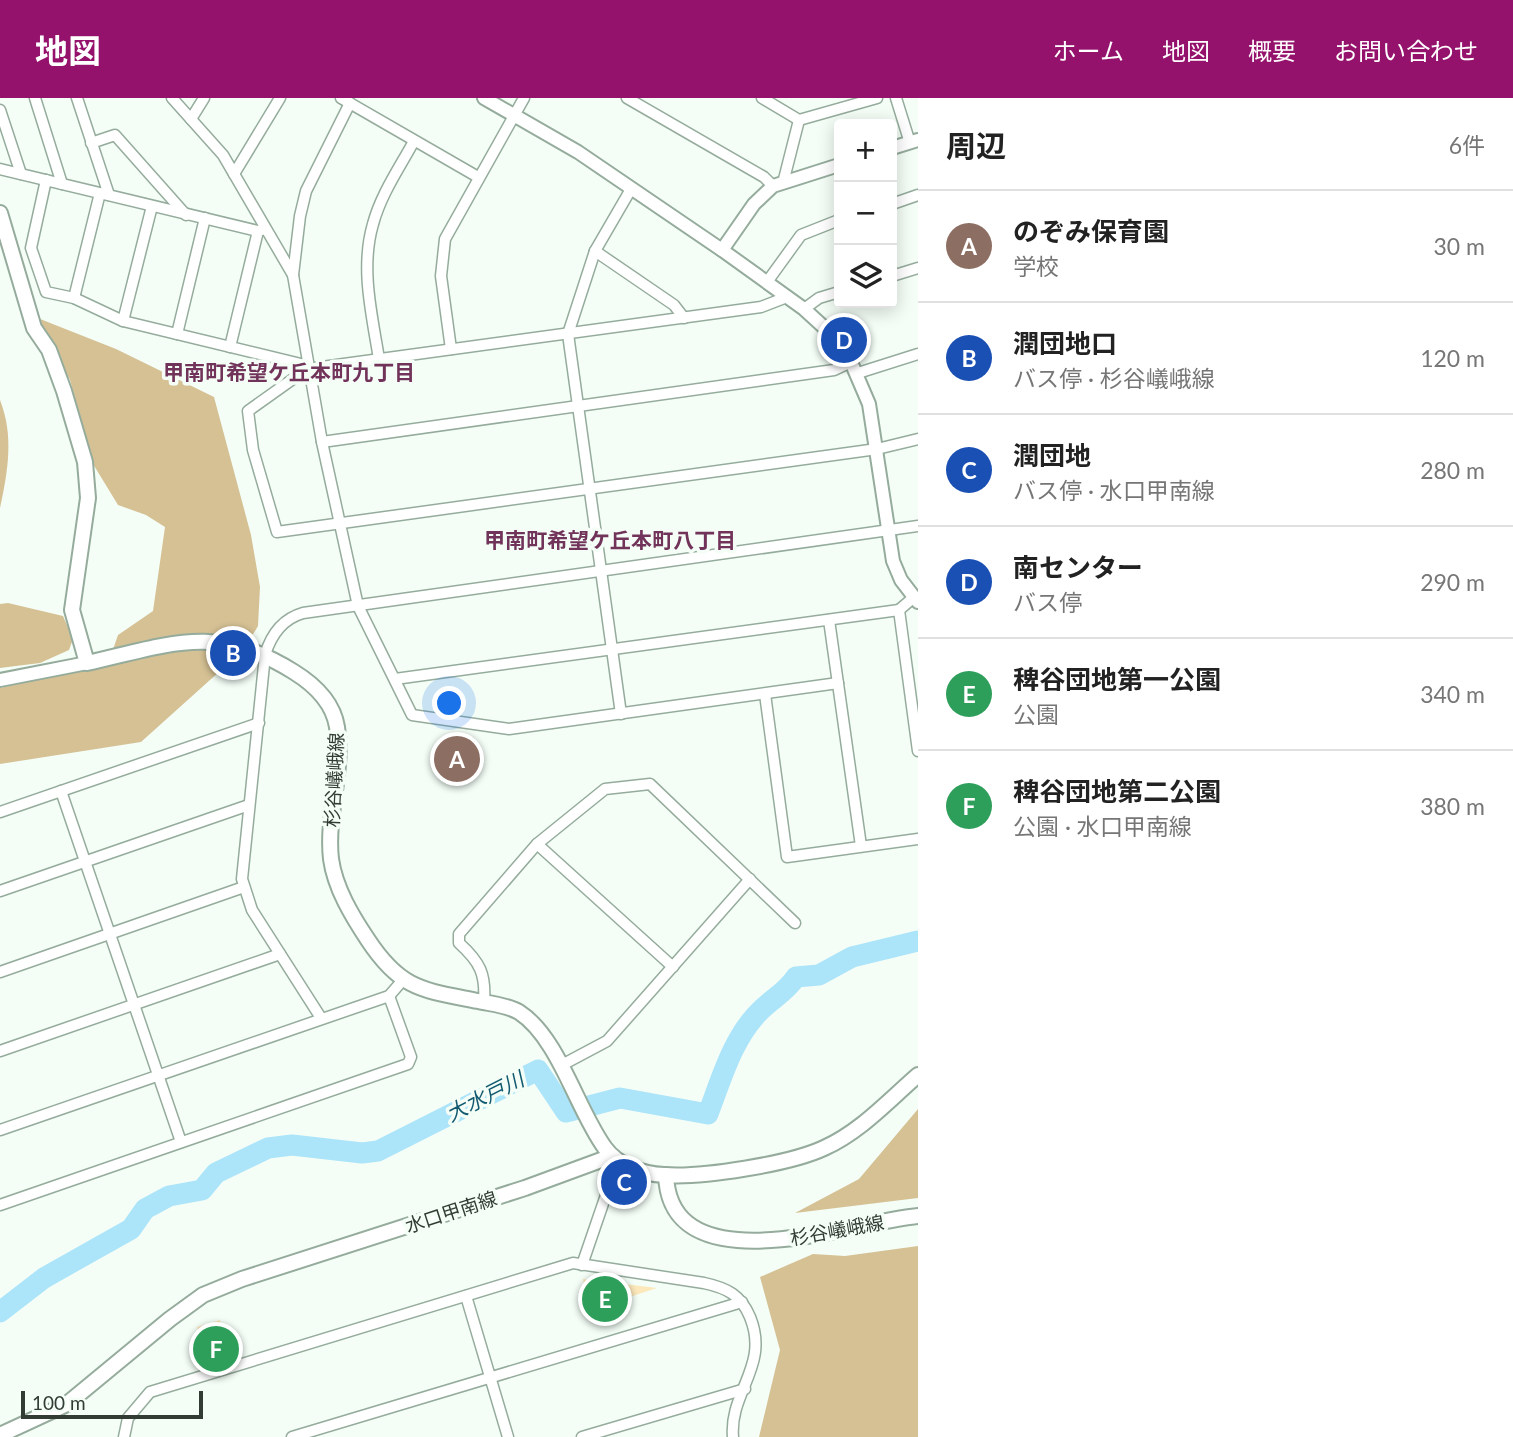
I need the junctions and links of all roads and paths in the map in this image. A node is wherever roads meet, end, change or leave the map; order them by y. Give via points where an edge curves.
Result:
1 (35, 98) edge
2 (77, 98) edge
3 (172, 98) edge
4 (204, 98) edge
5 (280, 98) edge
6 (484, 98) edge
7 (524, 98) edge
8 (627, 98) edge
9 (762, 98) edge
10 (877, 98) edge
11 (896, 98) edge
12 (346, 101) edge
13 (0, 110) edge
14 (514, 116) junction
15 (191, 119) junction
16 (799, 120) junction
17 (414, 141) junction
18 (914, 141) edge
19 (91, 143) junction
20 (897, 146) edge
21 (834, 167) edge
22 (0, 169) edge
23 (21, 174) junction
24 (234, 174) junction
25 (478, 177) junction
26 (46, 180) junction
27 (62, 184) junction
28 (778, 184) junction
29 (631, 189) junction
30 (104, 194) junction
31 (918, 195) edge
32 (897, 202) edge
33 (152, 206) junction
34 (0, 213) edge
35 (187, 215) junction
36 (205, 218) junction
37 (834, 222) edge
38 (262, 230) junction
39 (722, 250) junction
40 (595, 251) junction
41 (918, 268) edge
42 (897, 274) edge
43 (293, 275) junction
44 (766, 282) junction
45 (834, 294) edge
46 (787, 297) junction
47 (74, 298) junction
48 (804, 309) junction
49 (684, 318) junction
50 (123, 321) junction
51 (177, 334) junction
52 (568, 334) junction
53 (230, 348) junction
54 (451, 349) junction
55 (918, 354) edge
56 (379, 359) junction
57 (855, 368) junction
58 (307, 369) junction
59 (578, 406) junction
60 (918, 439) edge
61 (322, 442) junction
62 (877, 449) junction
63 (589, 488) junction
64 (340, 523) junction
65 (918, 526) edge
66 (888, 532) junction
67 (601, 572) junction
68 (916, 600) edge
69 (358, 606) junction
70 (899, 610) junction
71 (829, 620) junction
72 (611, 649) junction
73 (265, 655) junction
74 (87, 663) junction
75 (395, 679) junction
76 (0, 680) edge
77 (838, 683) junction
78 (913, 688) edge
79 (765, 694) junction
80 (621, 714) junction
81 (259, 723) junction
82 (918, 751) edge
83 (61, 792) junction
84 (249, 806) junction
85 (0, 813) edge
86 (918, 839) edge
87 (537, 844) junction
88 (861, 846) junction
89 (85, 861) junction
90 (750, 879) junction
91 (244, 887) junction
92 (0, 891) edge
93 (795, 923) dead end
94 (110, 933) junction
95 (280, 954) junction
96 (673, 967) junction
97 (0, 972) edge
98 (402, 981) junction
99 (389, 996) junction
100 (484, 1002) junction
101 (135, 1004) junction
102 (321, 1018) junction
103 (0, 1051) edge
104 (560, 1066) junction
105 (160, 1075) junction
106 (918, 1075) edge
107 (0, 1130) edge
108 (181, 1142) junction
109 (615, 1158) junction
110 (666, 1175) junction
111 (0, 1205) edge
112 (918, 1216) edge
113 (582, 1265) junction
114 (466, 1296) junction
115 (741, 1302) junction
116 (489, 1377) junction
117 (745, 1389) junction
118 (0, 1434) edge
119 (124, 1437) edge
120 (292, 1437) edge
121 (508, 1437) edge
122 (582, 1437) edge
123 (733, 1437) edge

1 - 27 street
2 - 19 street
3 - 15 street
4 - 15 street
5 - 24 street
6 - 14 street
7 - 14 street
8 - 28 street
9 - 16 street
10 - 16 street
11 - 18 street
12 - 17 street
12 - 43 street via 306,191
13 - 23 street
14 - 25 street
14 - 29 street
15 - 24 street
16 - 28 street
17 - 25 street
17 - 56 street via 381,202 368,248 368,287
18 - 20 street
19 - 30 street
19 - 35 street via 114,135
21 - 28 street
22 - 23 street
23 - 26 street
24 - 38 street
25 - 54 street via 442,250
26 - 27 street
26 - 47 street via 31,248 46,292
27 - 30 street
28 - 39 street via 754,204
29 - 39 street
29 - 40 street
30 - 33 street
30 - 47 street
31 - 32 street
33 - 35 street
33 - 50 street
34 - 74 main road via 34,328 64,391 85,462 88,498 72,610
35 - 36 street
36 - 38 street
36 - 51 street
37 - 44 street via 801,235
38 - 43 street
38 - 53 street
39 - 44 street
40 - 49 street via 674,304
40 - 52 street
41 - 42 street
43 - 58 street
44 - 46 street
45 - 48 street
46 - 48 street
46 - 49 street via 761,307
47 - 50 street
48 - 57 street via 827,330
49 - 52 street
50 - 51 street
51 - 53 street
52 - 54 street
52 - 59 street
53 - 58 street
54 - 56 street
55 - 57 street
56 - 58 street
57 - 59 street
57 - 62 street via 872,416
58 - 61 street
58 - 64 street via 248,411 253,450 277,532
59 - 61 street
59 - 63 street
60 - 62 street
61 - 64 street
62 - 63 street
62 - 66 street
63 - 64 street
63 - 67 street
64 - 69 street
65 - 66 street
66 - 67 street
66 - 68 street via 893,561
67 - 69 street
67 - 72 street
68 - 70 street
69 - 73 street via 296,615 273,635
69 - 75 street
70 - 71 street
70 - 78 street
71 - 72 street
71 - 77 street
72 - 75 street
72 - 80 street
73 - 74 main road, 杉谷嶬峨線 via 221,640 202,640
73 - 81 street
73 - 98 main road, 杉谷嶬峨線 via 309,682 331,707 339,757 331,835 338,887 368,941
74 - 76 street
75 - 80 street via 412,715 420,719 509,729
77 - 79 street
77 - 88 street
78 - 82 street
79 - 80 street
79 - 88 street via 787,857
81 - 83 street
81 - 84 street
83 - 85 street
83 - 89 street
84 - 89 street
84 - 91 street
86 - 88 street
87 - 90 street via 605,789 647,783
87 - 96 street
87 - 100 street via 459,934 460,943 482,970
89 - 92 street
89 - 94 street
90 - 93 street
90 - 96 street
91 - 94 street
91 - 95 street via 252,910
94 - 97 street
94 - 101 street
95 - 101 street
95 - 102 street
96 - 104 street via 607,1041
98 - 99 street
98 - 100 main road
99 - 102 street
99 - 108 street via 411,1056 408,1064
100 - 104 main road via 517,1011 528,1020
101 - 103 street
101 - 105 street
102 - 105 street
104 - 109 main road
105 - 107 street
105 - 108 street
106 - 110 main road via 853,1132 821,1150 785,1160
108 - 111 street
109 - 110 main road via 633,1169
109 - 113 street
109 - 118 main road, 水口甲南線 via 203,1295 68,1404
110 - 112 main road, 杉谷嶬峨線 via 672,1205 691,1225 716,1236 803,1239
113 - 114 street via 573,1263
113 - 115 street via 718,1286
114 - 116 street
114 - 119 street via 150,1392 128,1418
115 - 116 street
115 - 117 street via 753,1326 757,1352
116 - 120 street
116 - 121 street
117 - 122 street
117 - 123 street via 733,1421

